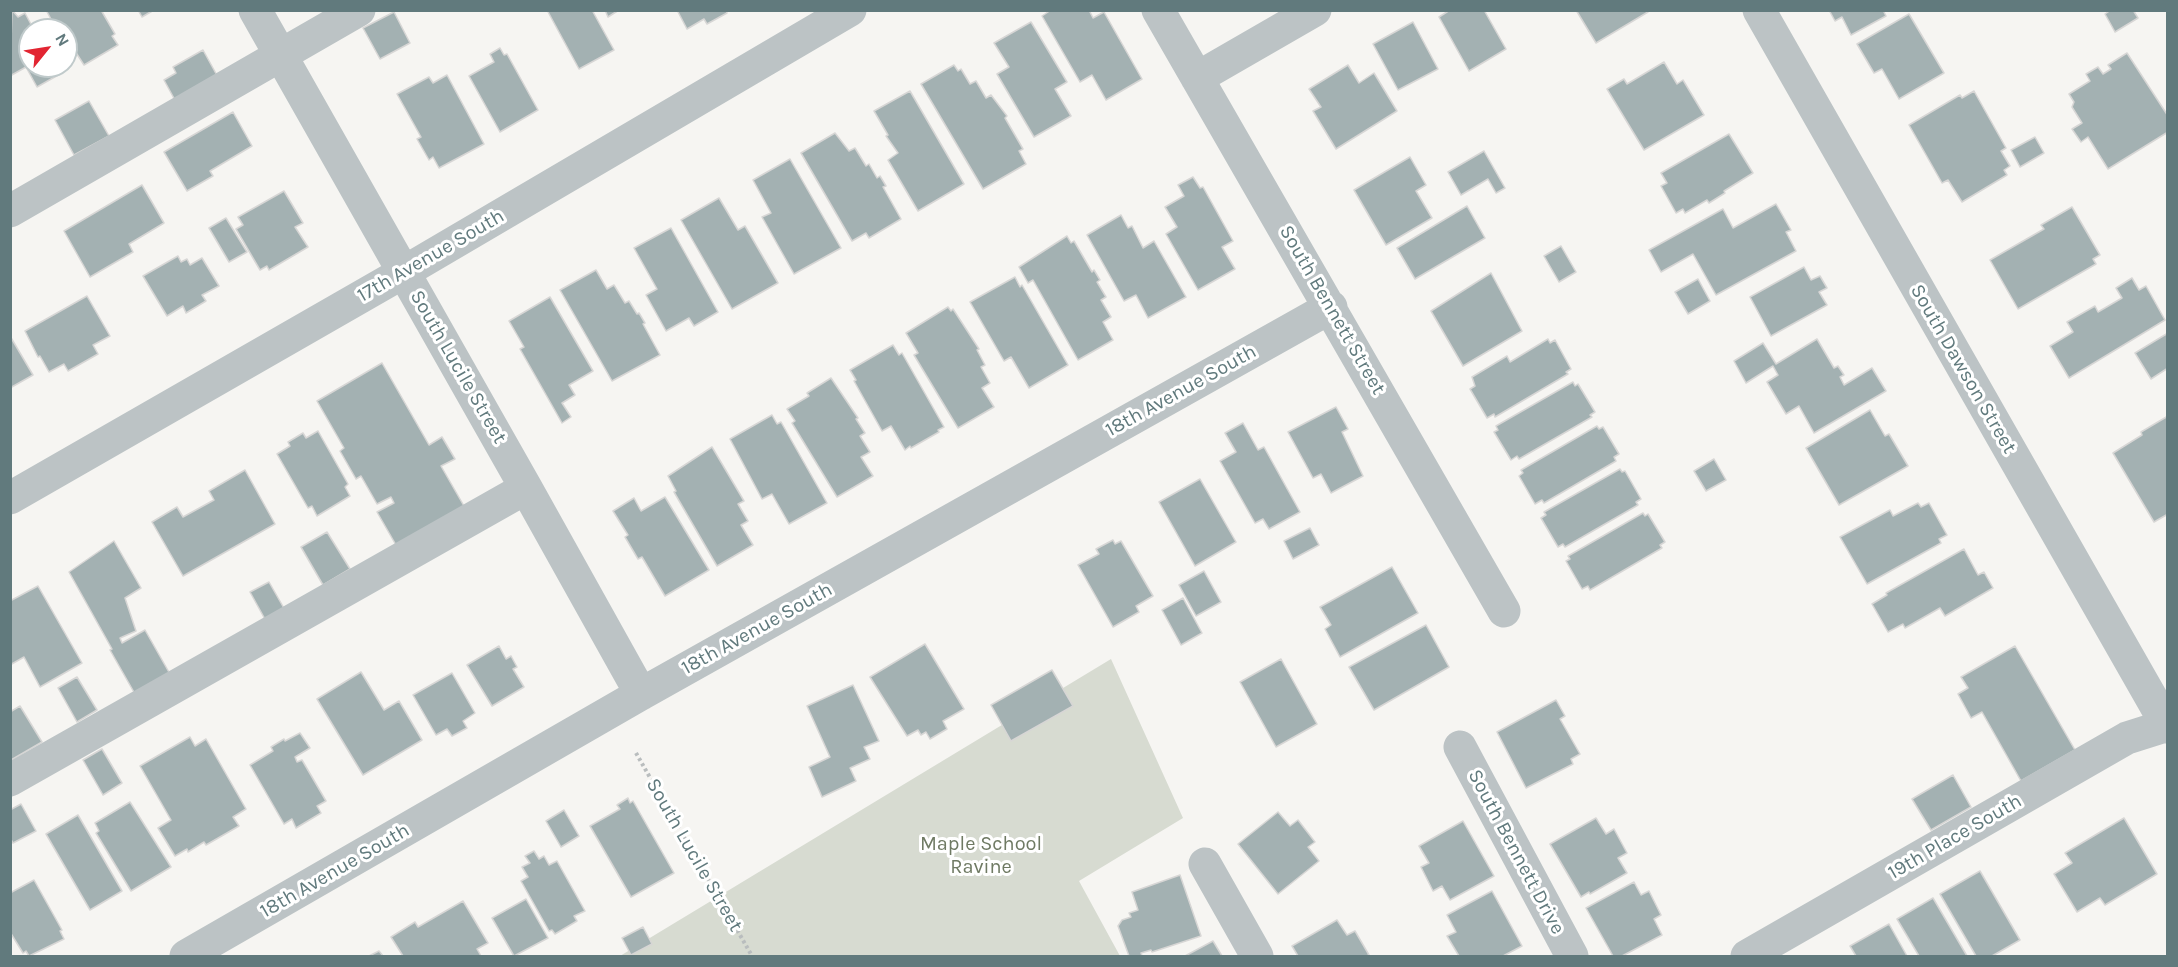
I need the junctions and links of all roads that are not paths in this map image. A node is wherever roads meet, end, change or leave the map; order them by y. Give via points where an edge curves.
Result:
1 (255, 10) edge
2 (359, 10) edge
3 (850, 10) edge
4 (1158, 10) edge
5 (1315, 10) edge
6 (1759, 10) edge
7 (281, 56) junction
8 (1197, 78) junction
9 (10, 211) edge
10 (404, 272) junction
11 (1331, 307) junction
12 (526, 488) junction
13 (10, 498) edge
14 (1504, 611) dead end
15 (640, 694) junction
16 (2167, 725) edge
17 (1460, 747) dead end
18 (10, 780) edge
19 (1205, 864) dead end
20 (186, 957) edge
21 (1257, 957) edge
22 (1572, 957) edge
23 (1747, 957) edge

1 - 7 street, South Lucile Street
2 - 7 street
3 - 10 street, 17th Avenue South
4 - 8 street, South Bennett Street
5 - 8 street
6 - 16 street, South Dawson Street
7 - 9 street
7 - 10 street, South Lucile Street
8 - 11 street, South Bennett Street
10 - 12 street, South Lucile Street
10 - 13 street, 17th Avenue South
11 - 14 street, South Bennett Street
11 - 15 street, 18th Avenue South
12 - 15 street, South Lucile Street
12 - 18 street
15 - 20 street, 18th Avenue South
16 - 23 street, 19th Place South via 2127,738
17 - 22 street, South Bennett Drive
19 - 21 street

